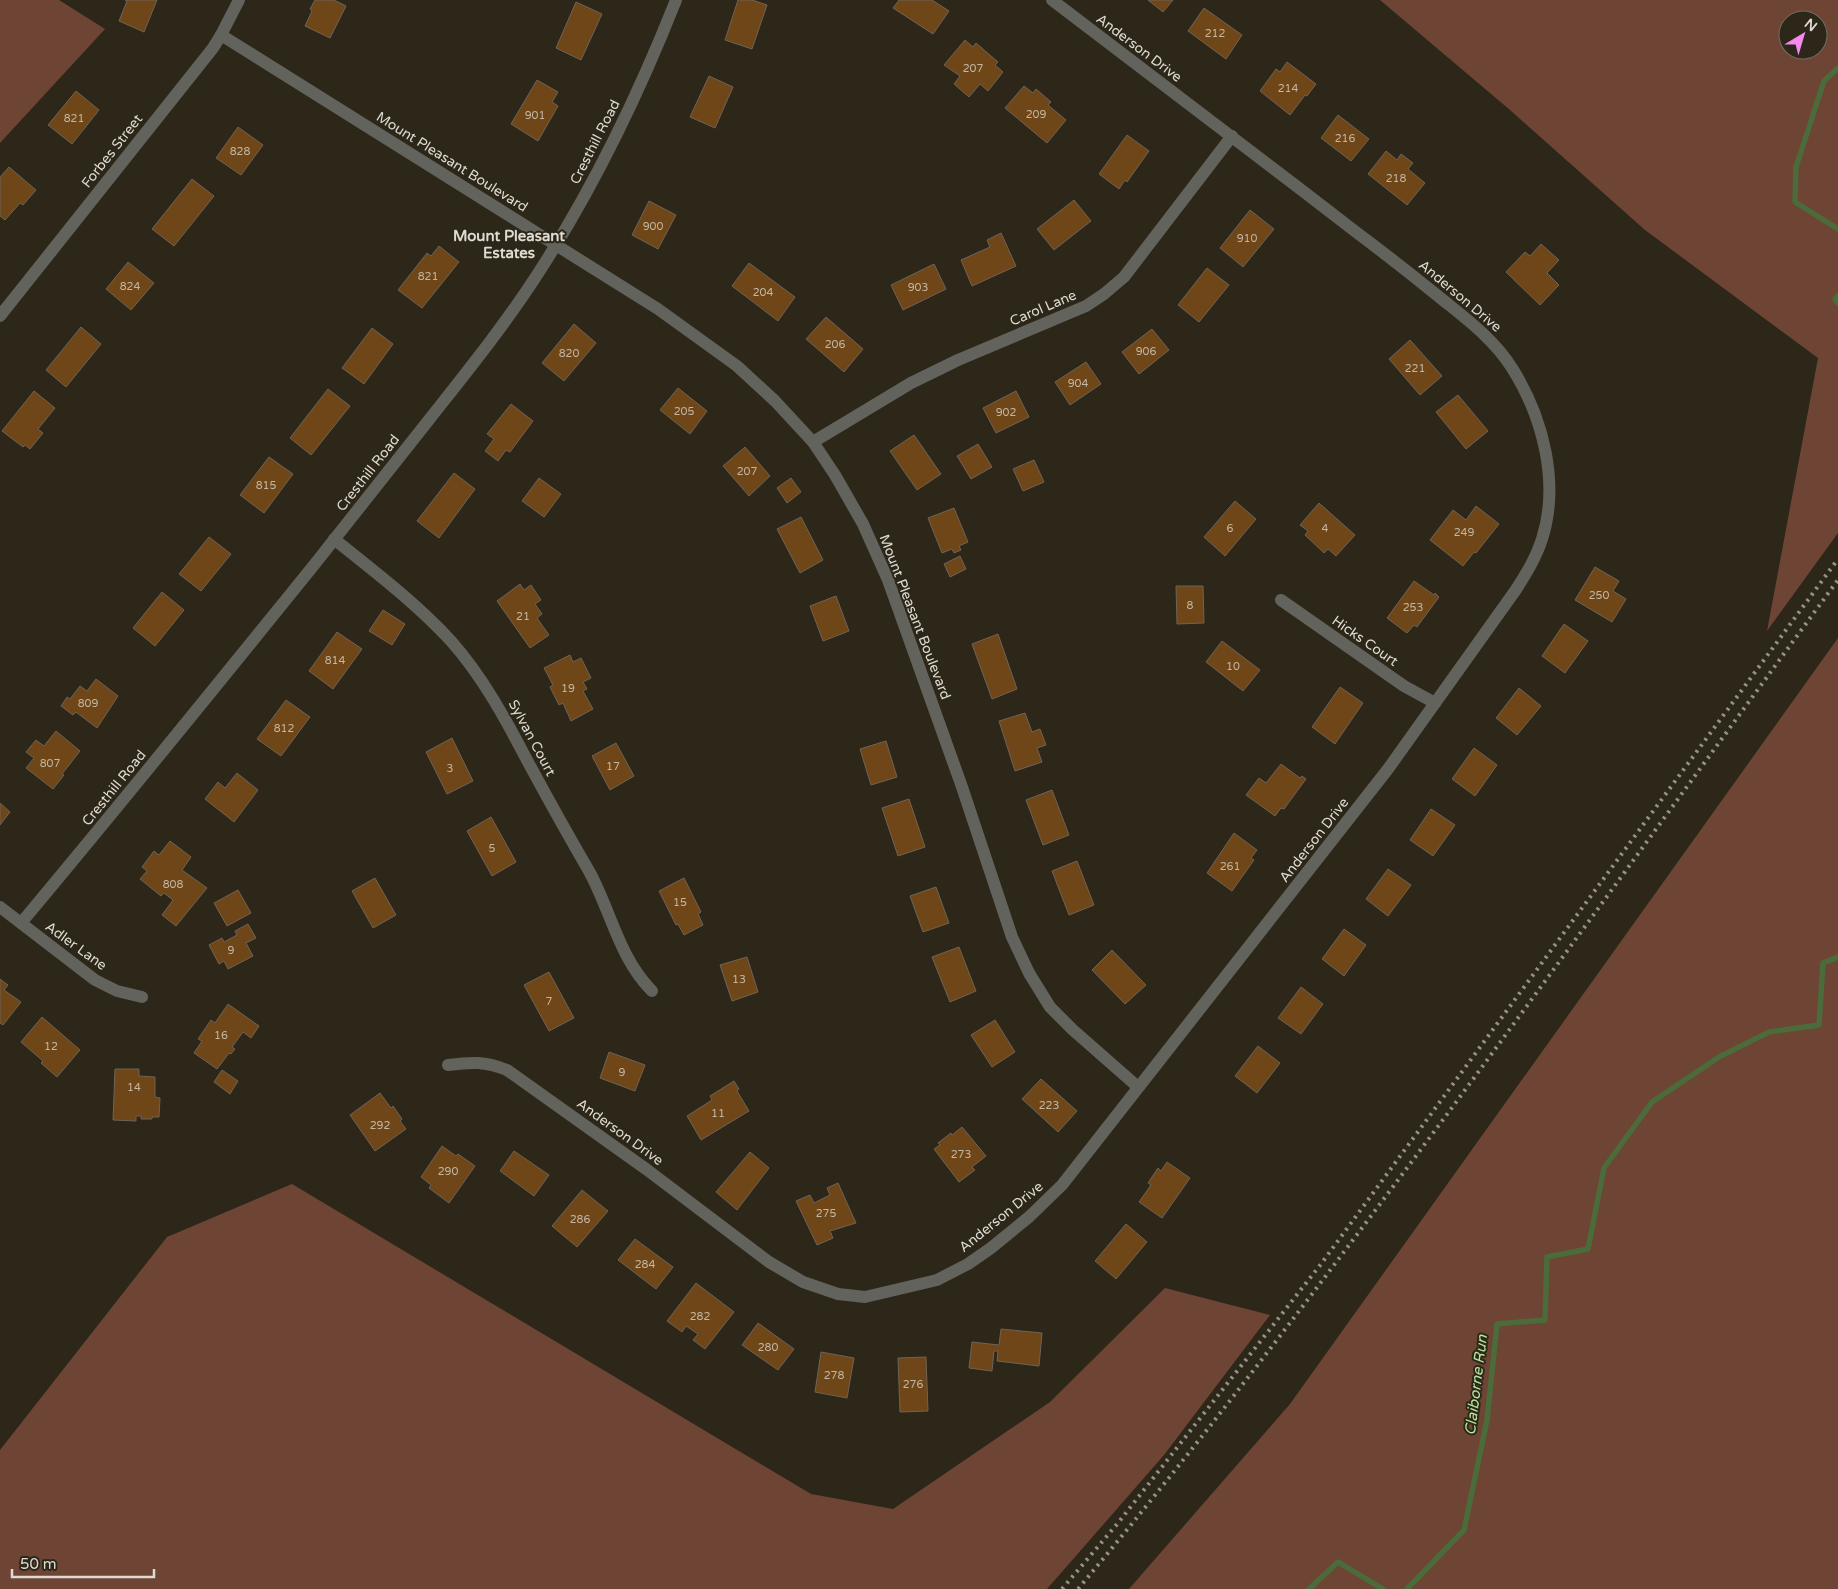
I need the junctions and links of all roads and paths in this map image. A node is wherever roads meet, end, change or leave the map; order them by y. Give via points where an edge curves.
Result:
1 (240, 0) edge
2 (676, 0) edge
3 (1052, 0) edge
4 (221, 35) junction
5 (1232, 136) junction
6 (556, 245) junction
7 (0, 316) edge
8 (813, 442) junction
9 (334, 539) junction
10 (1281, 600) dead end
11 (1435, 703) junction
12 (0, 907) edge
13 (21, 923) junction
14 (652, 991) dead end
15 (142, 997) dead end
16 (448, 1065) dead end
17 (1138, 1087) junction

1 - 4 street, Forbes Street
2 - 6 street, Cresthill Road via 609,152
3 - 5 street, Anderson Drive
4 - 6 street, Mount Pleasant Boulevard
4 - 7 street, Forbes Street
5 - 8 street, Carol Lane via 1124,277 1104,294 1086,306 910,383
5 - 11 street, Anderson Drive via 1492,342 1512,368 1540,428 1550,487 1549,511 1542,539 1516,591
6 - 8 street, Mount Pleasant Boulevard via 658,308 718,351 775,401
6 - 9 street, Cresthill Road via 468,371
8 - 17 street, Mount Pleasant Boulevard via 863,524 888,580 1012,937 1028,973 1050,1007
9 - 13 street, Cresthill Road
9 - 14 street, Sylvan Court via 418,607 452,642 482,681 590,874 630,964
10 - 11 street, Hicks Court via 1404,686
11 - 17 street, Anderson Drive via 1388,769
12 - 13 street, Adler Lane
13 - 15 street, Adler Lane via 94,980 117,991
16 - 17 street, Anderson Drive via 491,1063 507,1070 770,1262 820,1289 865,1297 937,1280 991,1248 1030,1217 1062,1185

